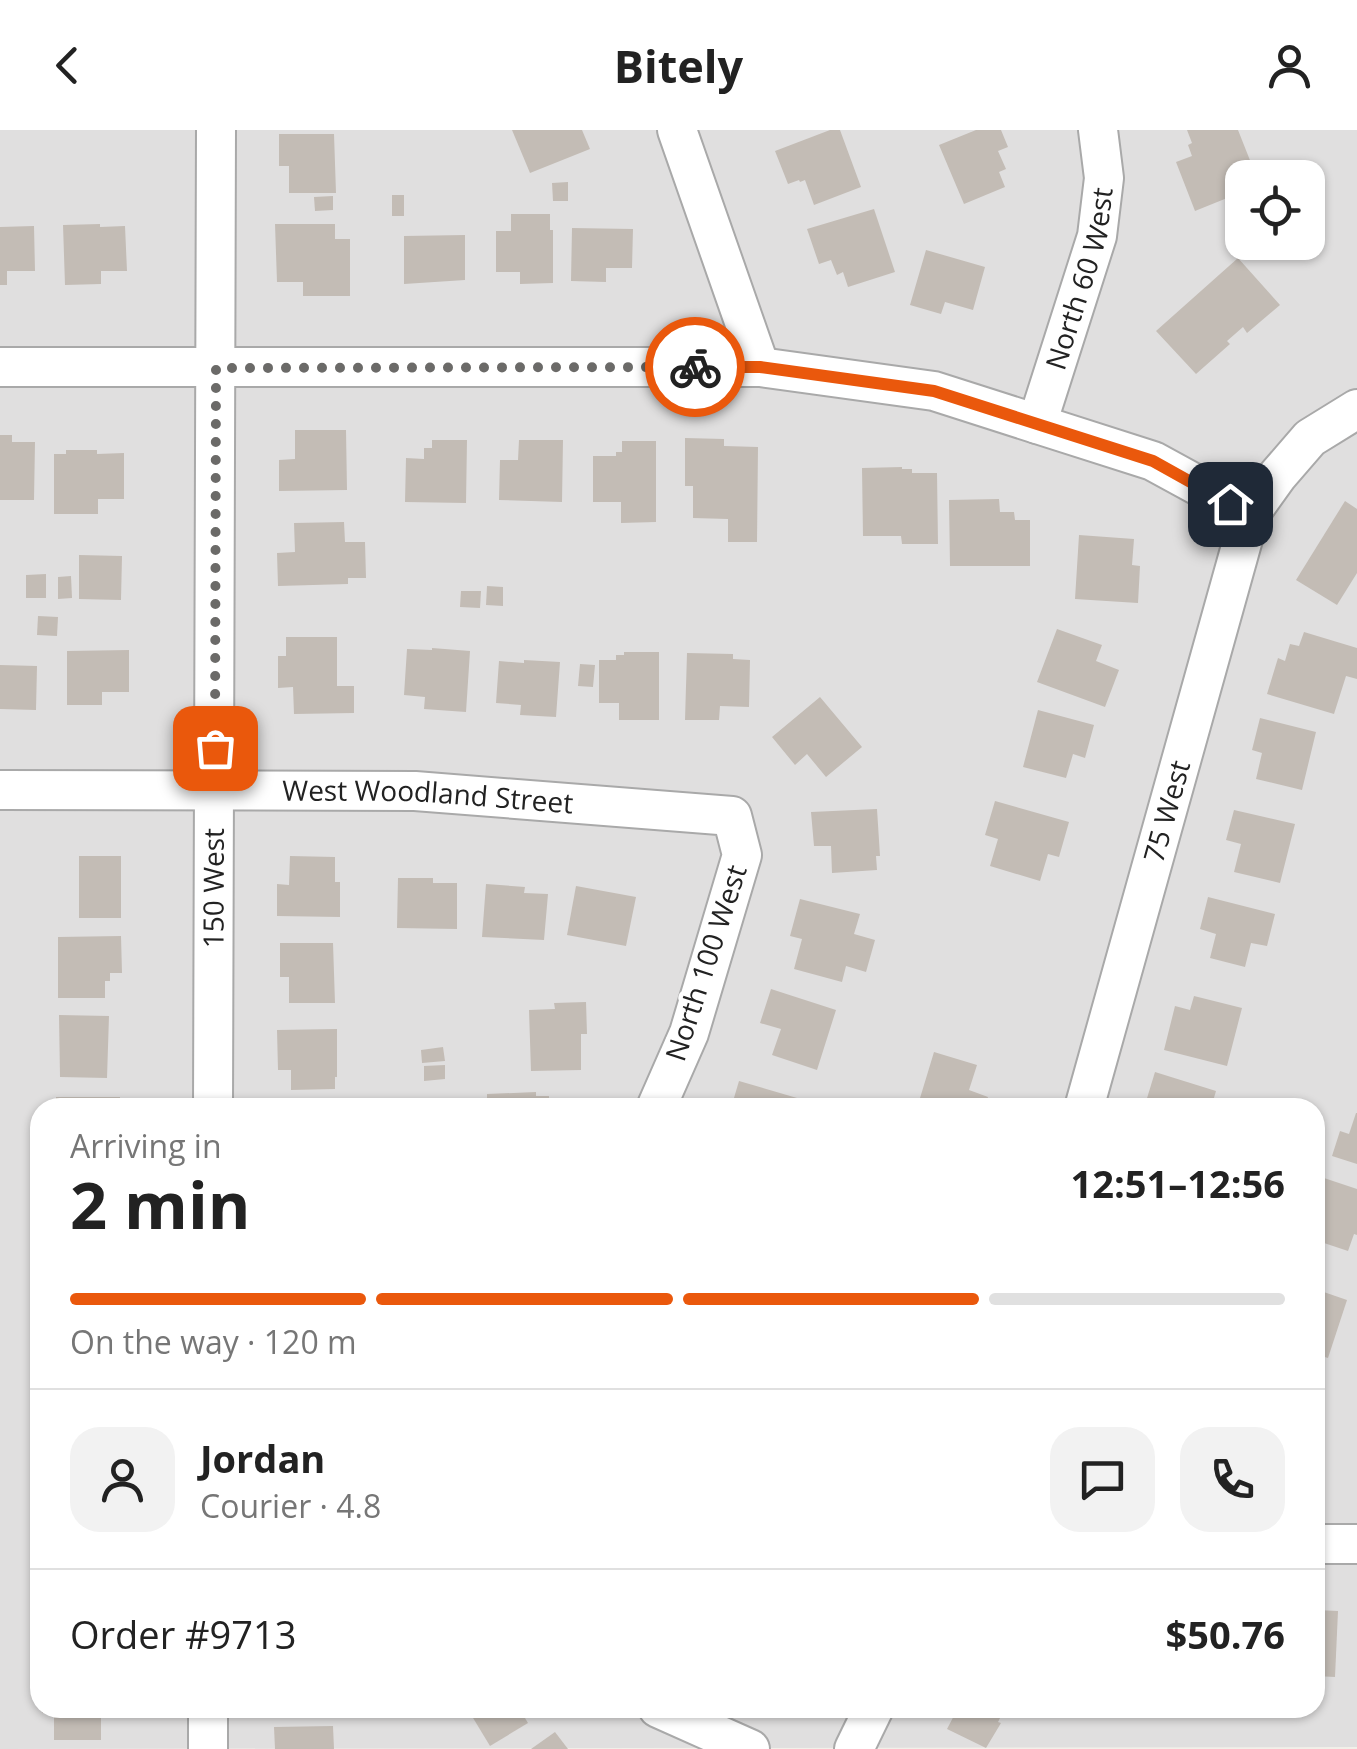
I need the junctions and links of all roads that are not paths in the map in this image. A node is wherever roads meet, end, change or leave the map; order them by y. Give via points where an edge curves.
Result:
1 (216, 130) edge
2 (678, 130) edge
3 (1098, 130) edge
4 (760, 367) junction
5 (0, 368) edge
6 (216, 368) junction
7 (1357, 409) edge
8 (1037, 424) junction
9 (1250, 514) junction
10 (0, 790) edge
11 (215, 790) junction
12 (732, 816) joint
13 (213, 1098) edge
14 (660, 1098) edge
15 (1087, 1098) edge
16 (1325, 1544) edge
17 (1357, 1544) edge
18 (208, 1718) edge
19 (680, 1718) edge
20 (869, 1718) edge
21 (208, 1749) edge
22 (750, 1749) edge
23 (854, 1749) edge

1 - 6 street, 150 West
2 - 4 street
3 - 8 street, North 60 West via 1104,178 1097,236
4 - 6 street
4 - 8 street via 934,391
5 - 6 street
6 - 11 street, 150 West
7 - 9 street via 1310,438
8 - 9 street via 1153,461
9 - 15 street, 75 West
10 - 11 street, West Woodland Street
11 - 12 street, West Woodland Street via 415,791
11 - 13 street, 150 West
12 - 14 street, North 100 West via 742,855 689,1033
16 - 17 street
18 - 21 street
19 - 22 street
20 - 23 street

